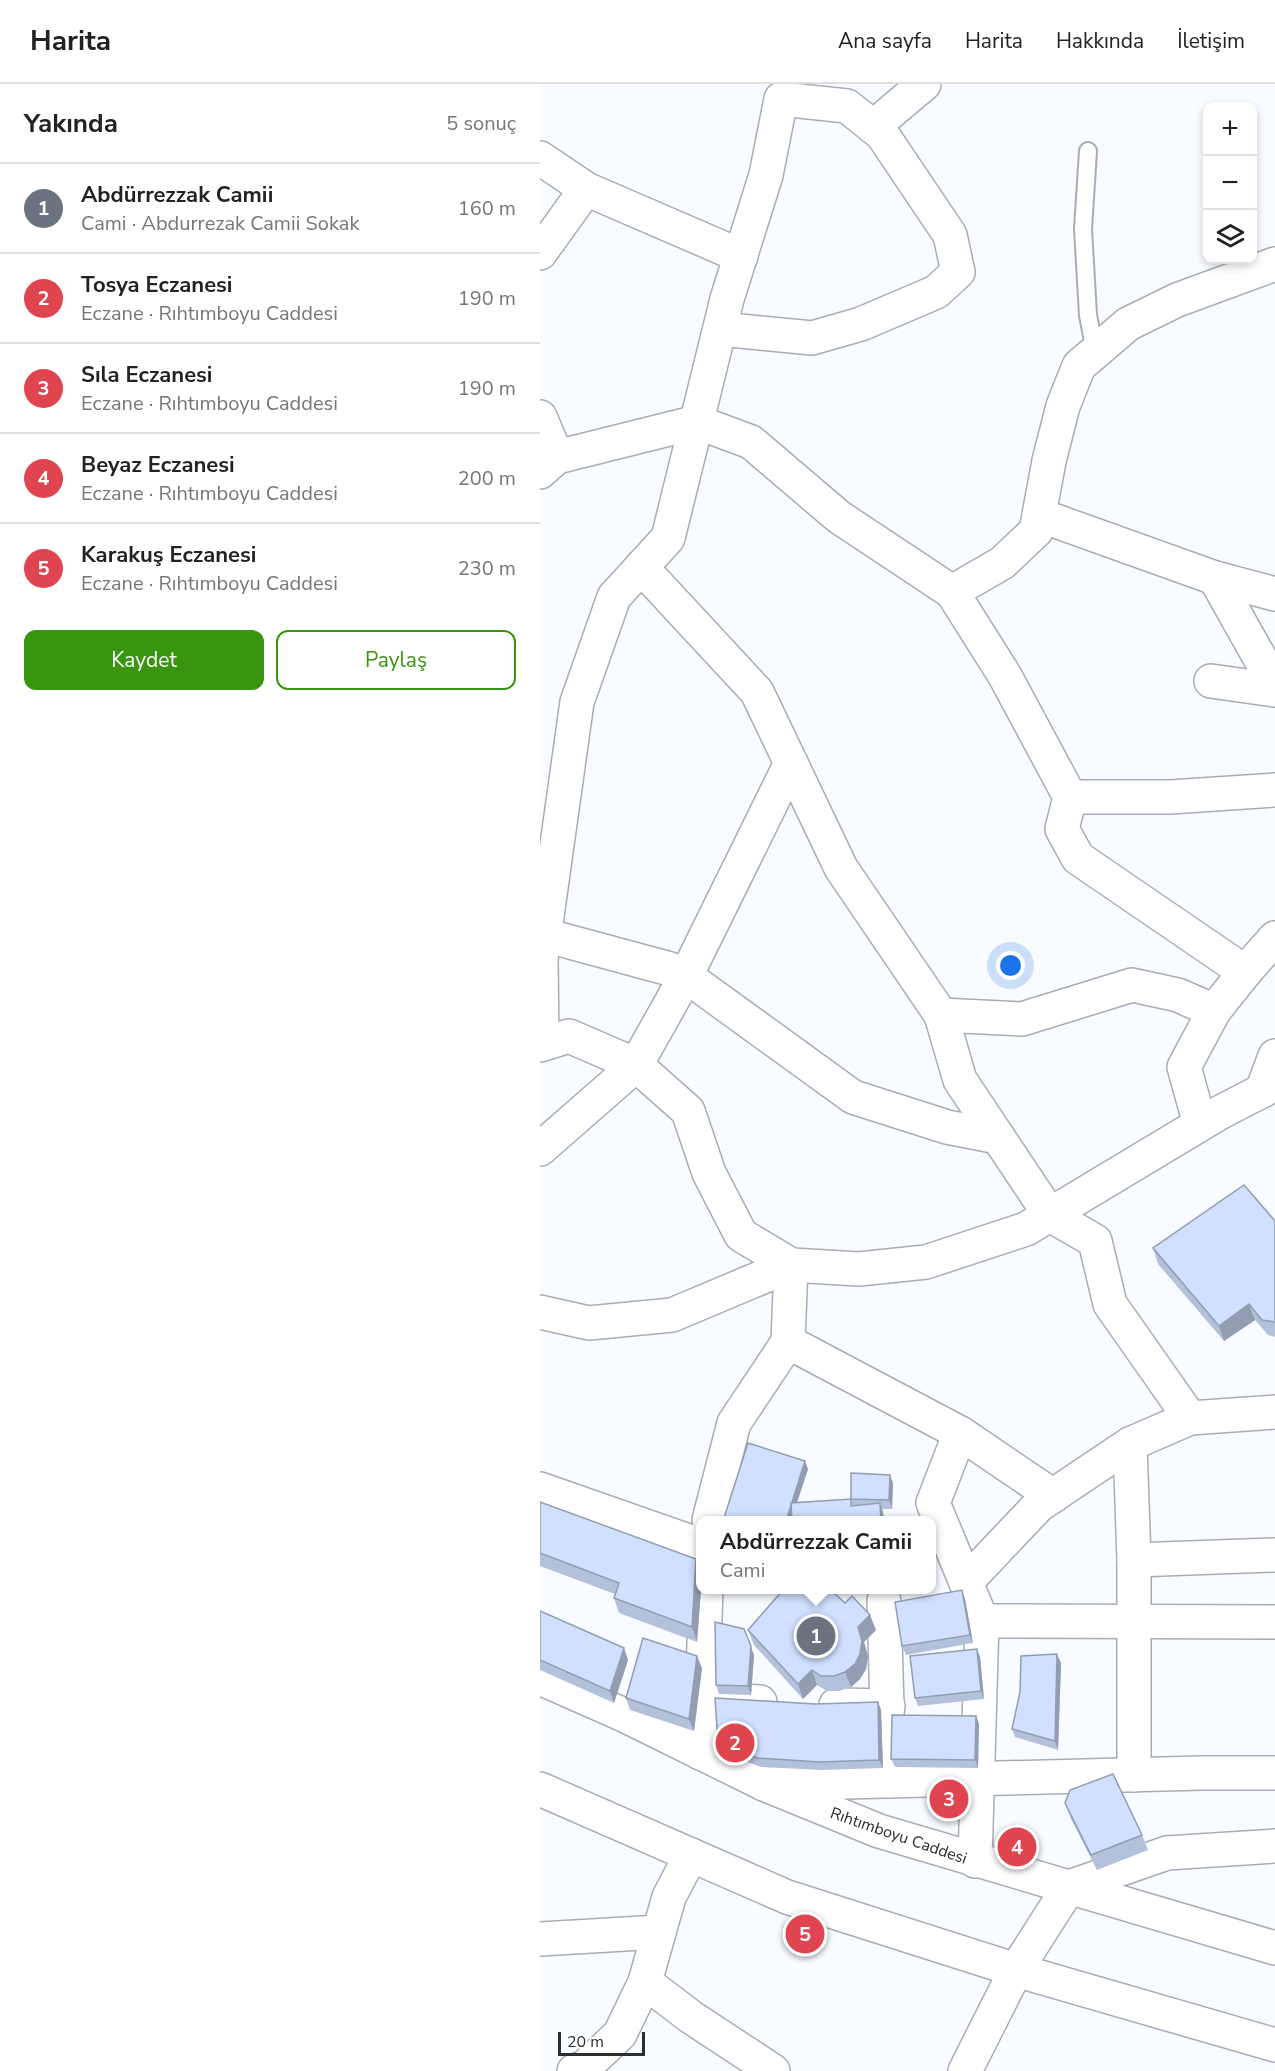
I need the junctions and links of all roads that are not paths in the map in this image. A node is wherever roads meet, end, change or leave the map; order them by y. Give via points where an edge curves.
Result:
1 (924, 84) edge
2 (873, 127) junction
3 (1088, 152) dead end
4 (540, 158) edge
5 (586, 189) junction
6 (540, 253) edge
7 (741, 256) junction
8 (1275, 264) edge
9 (720, 328) junction
10 (1095, 352) junction
11 (540, 417) edge
12 (697, 422) junction
13 (548, 464) edge
14 (1039, 515) junction
15 (641, 567) junction
16 (1215, 578) junction
17 (952, 592) junction
18 (1275, 594) edge
19 (1211, 681) dead end
20 (1275, 686) edge
21 (1275, 690) edge
22 (791, 763) junction
23 (1275, 790) edge
24 (1070, 797) junction
25 (1275, 938) edge
26 (542, 951) edge
27 (1245, 972) junction
28 (686, 976) junction
29 (1214, 1011) junction
30 (941, 1016) junction
31 (541, 1044) edge
32 (1275, 1056) edge
33 (636, 1065) junction
34 (1269, 1088) edge
35 (1200, 1124) junction
36 (998, 1137) junction
37 (540, 1149) edge
38 (1050, 1215) junction
39 (791, 1265) junction
40 (540, 1312) edge
41 (788, 1342) junction
42 (1275, 1412) edge
43 (1190, 1418) junction
44 (960, 1433) junction
45 (1130, 1444) junction
46 (540, 1489) edge
47 (1053, 1496) junction
48 (710, 1516) edge
49 (696, 1544) edge
50 (1275, 1555) edge
51 (1134, 1560) junction
52 (966, 1582) junction
53 (706, 1594) edge
54 (884, 1600) dead end
55 (982, 1621) junction
56 (1133, 1622) junction
57 (1275, 1622) edge
58 (540, 1678) edge
59 (702, 1699) junction
60 (888, 1706) junction
61 (700, 1754) junction
62 (1275, 1773) edge
63 (1134, 1774) junction
64 (977, 1779) junction
65 (889, 1781) junction
66 (764, 1784) junction
67 (540, 1789) edge
68 (1275, 1846) edge
69 (690, 1855) junction
70 (975, 1861) junction
71 (1069, 1887) junction
72 (659, 1932) junction
73 (540, 1939) edge
74 (1275, 1948) edge
75 (1016, 1970) junction
76 (645, 1982) junction
77 (1275, 2045) edge
78 (574, 2071) edge
79 (773, 2071) edge
80 (965, 2071) edge

1 - 2 street
2 - 7 street via 847,105 781,99 766,175
2 - 9 street via 882,134 950,235 958,272 936,292 861,324 812,338
3 - 10 lane via 1083,229 1088,315
4 - 5 street
5 - 6 street
5 - 7 street
7 - 9 street
8 - 10 street via 1177,300 1128,324
9 - 12 street
10 - 14 street via 1079,366 1063,406
11 - 13 street
12 - 13 street
12 - 15 street via 668,538
12 - 17 street via 751,442 838,517
14 - 16 street
14 - 17 street via 1036,531 1002,563
15 - 22 street via 757,692
15 - 26 street via 614,597 577,702
16 - 18 street
16 - 20 street
17 - 24 street via 1005,676
19 - 21 street
22 - 28 street
22 - 30 street via 842,868
23 - 24 street via 1170,797
24 - 27 street via 1062,829 1078,858
25 - 27 street
26 - 28 street via 670,969
26 - 31 street
27 - 29 street
28 - 33 street
28 - 36 street via 853,1097 947,1127
29 - 30 street via 1178,995 1132,985 1022,1019
29 - 35 street via 1184,1067
30 - 36 street via 960,1080
31 - 33 street via 569,1036
32 - 34 street
33 - 37 street
33 - 39 street via 688,1111 709,1173 741,1235
34 - 35 street
35 - 38 street
36 - 38 street
38 - 39 street via 1026,1229 926,1262 859,1269
38 - 43 street via 1095,1241 1110,1304
39 - 40 street via 672,1316 589,1323
39 - 41 street
41 - 44 street
41 - 48 street via 734,1423
42 - 43 street
43 - 45 street
44 - 47 street
44 - 52 street via 933,1503
45 - 47 street
45 - 51 street
46 - 49 street
47 - 52 street via 1039,1505
50 - 51 street
51 - 56 street
52 - 55 street
53 - 59 street
54 - 60 street
55 - 56 street
55 - 64 street
56 - 57 street
56 - 63 street
58 - 61 street, Rıhtımboyu Caddesi
59 - 60 street
59 - 61 street
60 - 65 street
61 - 66 street, Rıhtımboyu Caddesi
62 - 63 street
63 - 64 street
64 - 65 street
64 - 70 street
65 - 66 street
66 - 70 street, Rıhtımboyu Caddesi via 879,1831
67 - 69 street
68 - 71 street via 1167,1853
69 - 72 street via 669,1897
69 - 75 street via 787,1897
70 - 71 street, Rıhtımboyu Caddesi
71 - 74 street, Rıhtımboyu Caddesi
71 - 75 street
72 - 73 street
72 - 76 street
75 - 77 street
75 - 80 street
76 - 78 street via 620,2034 585,2067
76 - 79 street

